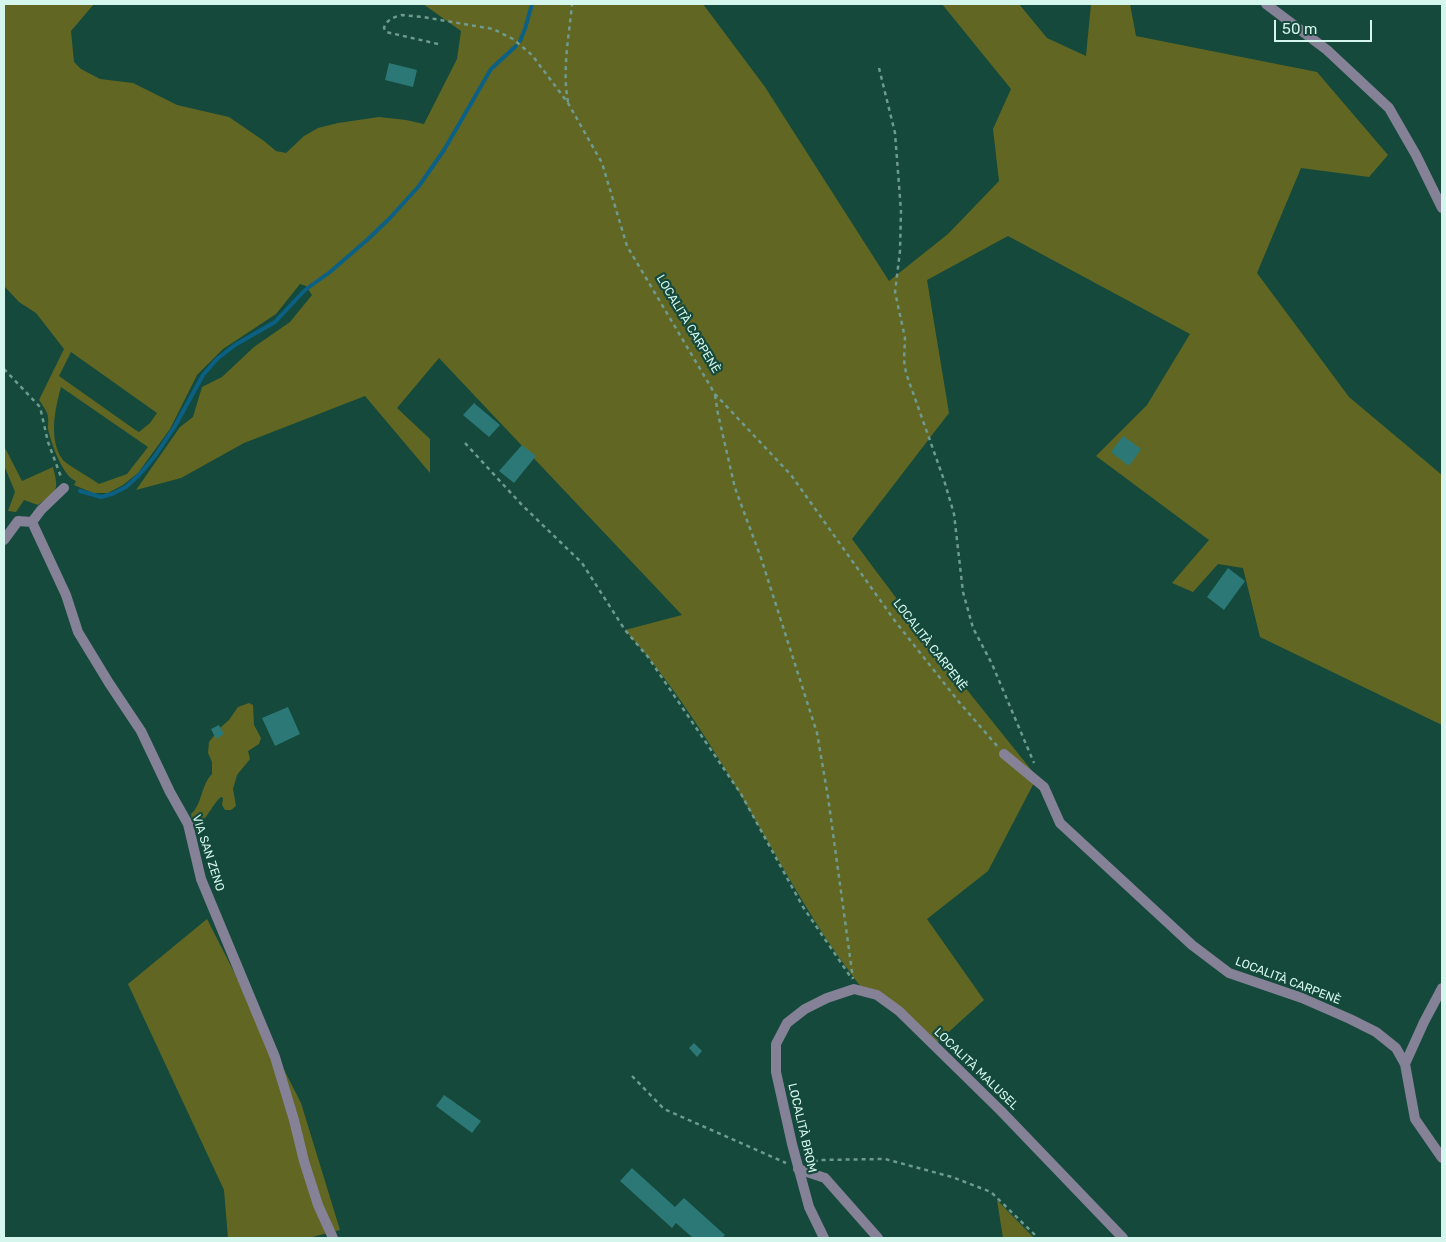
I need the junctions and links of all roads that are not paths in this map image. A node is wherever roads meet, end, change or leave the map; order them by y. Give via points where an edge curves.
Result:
1 (1266, 4) edge
2 (1442, 208) edge
3 (64, 488) road end
4 (32, 522) junction
5 (4, 540) edge
6 (1004, 754) road end
7 (853, 985) joint
8 (1442, 988) edge
9 (1405, 1064) junction
10 (1442, 1158) edge
11 (798, 1169) junction
12 (333, 1238) edge
13 (824, 1238) edge
14 (878, 1238) edge
15 (1123, 1238) edge

1 - 2 street via 1327,50 1389,108
3 - 4 street
4 - 5 street via 18,521
4 - 12 street, VIA SAN ZENO via 66,595 78,632 141,731 188,824 202,879 275,1058 318,1205
6 - 9 street, LOCALITÀ CARPENÈ via 1044,787 1060,823 1192,945 1229,973 1302,998 1376,1032 1396,1048
7 - 11 street, LOCALITÀ BROM via 805,1008 787,1023 776,1044 776,1072
7 - 15 street, LOCALITÀ MALUSEL via 877,995 899,1011
8 - 9 street
9 - 10 street via 1415,1119
11 - 13 street, LOCALITÀ BROM via 809,1207
11 - 14 street via 824,1178

